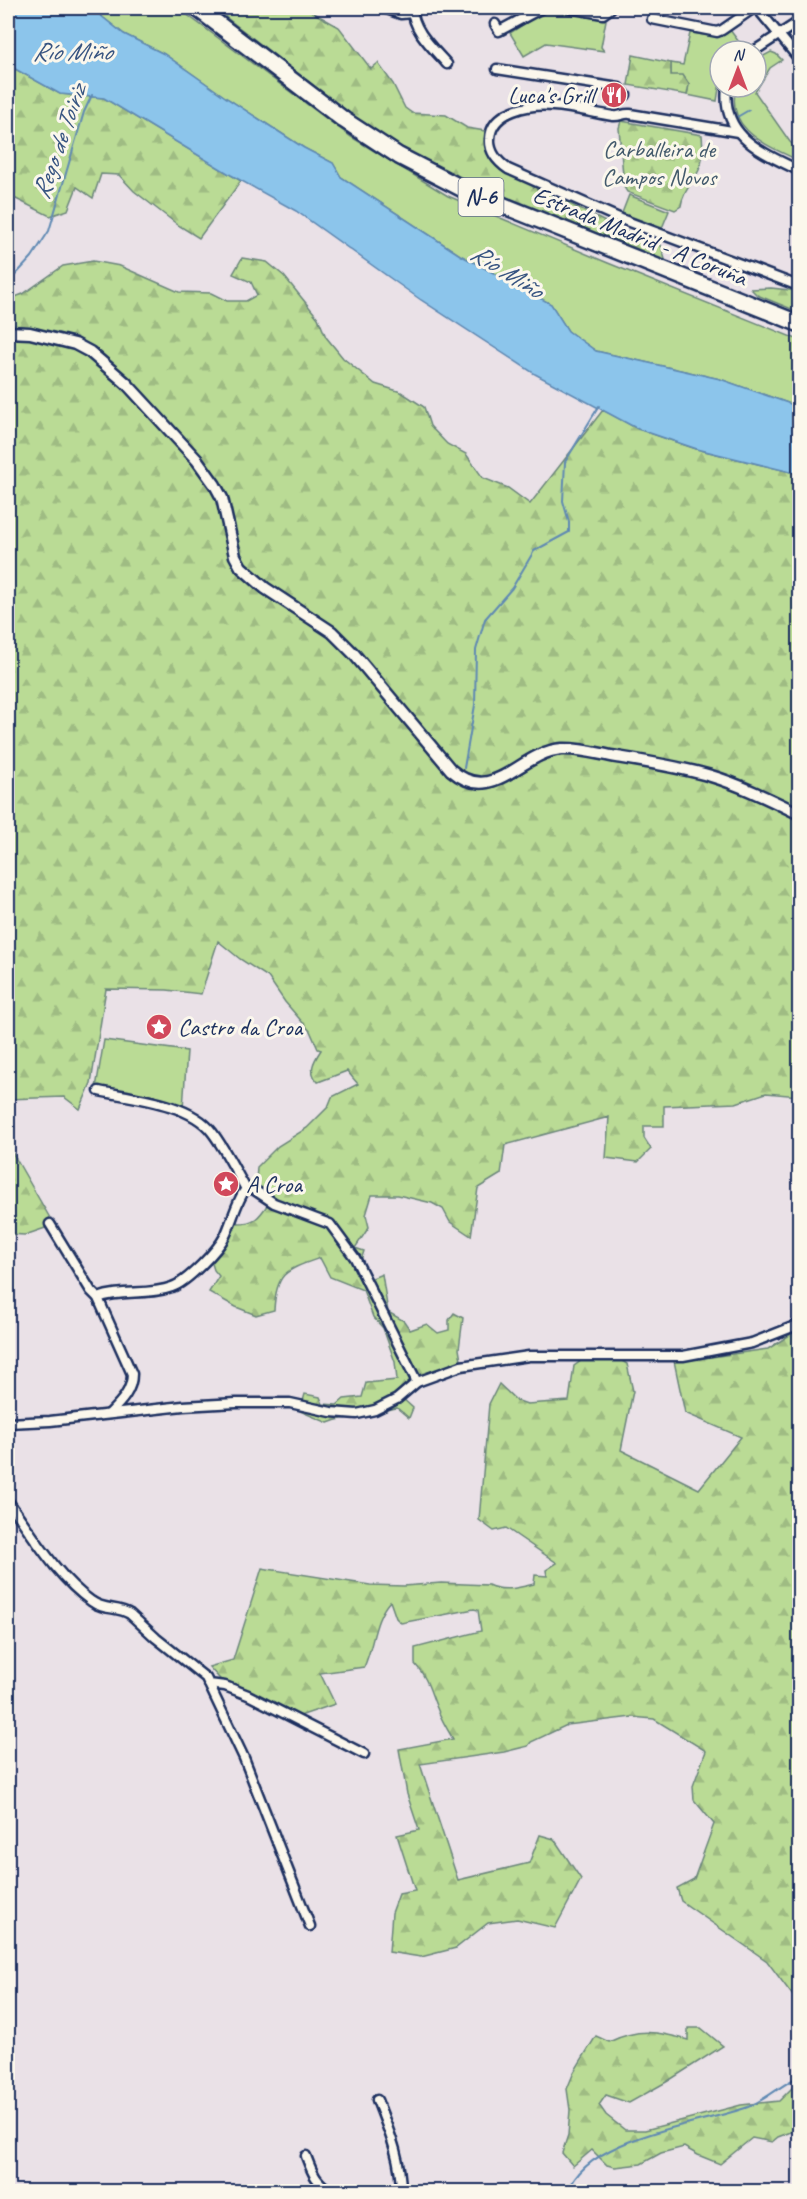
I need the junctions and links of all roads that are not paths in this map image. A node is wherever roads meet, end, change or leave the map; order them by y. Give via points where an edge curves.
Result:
1 (197, 8) edge
2 (384, 8) edge
3 (542, 8) edge
4 (569, 8) edge
5 (611, 8) edge
6 (755, 8) edge
7 (412, 10) edge
8 (652, 19) dead end
9 (800, 21) edge
10 (495, 24) dead end
11 (778, 36) junction
12 (768, 42) edge
13 (800, 60) edge
14 (447, 64) dead end
15 (497, 69) dead end
16 (626, 94) dead end
17 (725, 99) edge
18 (738, 132) junction
19 (800, 171) edge
20 (796, 285) dead end
21 (800, 324) edge
22 (8, 332) edge
23 (800, 814) edge
24 (99, 1091) dead end
25 (246, 1189) junction
26 (50, 1224) dead end
27 (98, 1298) junction
28 (800, 1324) edge
29 (417, 1382) junction
30 (110, 1413) junction
31 (8, 1423) edge
32 (8, 1501) edge
33 (209, 1683) junction
34 (364, 1754) dead end
35 (310, 1926) dead end
36 (377, 2100) dead end
37 (306, 2156) dead end
38 (333, 2192) edge
39 (401, 2192) edge

1 - 21 highway, Estrada Madrid - A Coruña / N-6 via 344,120 418,166 467,191
2 - 7 street via 400,14
3 - 10 street via 499,32
4 - 5 street via 603,14
6 - 8 street via 717,32
6 - 11 street
7 - 14 street via 425,40
9 - 11 street
11 - 12 street
11 - 13 street
15 - 16 street via 619,88
17 - 18 street
18 - 19 street via 757,148
18 - 20 street via 626,113 615,116 553,106 516,110 499,119 490,137 498,163 508,169 621,219
22 - 23 street via 75,344 126,383 215,485 240,567 340,639 458,777 468,783 497,781 540,754 562,749 587,751 713,776
24 - 25 street via 181,1110 198,1119 211,1131
25 - 27 street via 239,1197 224,1239 181,1284
25 - 29 street via 330,1224 355,1258
26 - 27 street
27 - 30 street via 132,1374 126,1395
28 - 29 street via 710,1352 683,1356 529,1356 461,1366
29 - 30 street via 397,1399 357,1414 290,1403
30 - 31 street
32 - 33 street via 63,1576 91,1602 130,1614
33 - 34 street via 248,1695
33 - 35 street via 244,1758
36 - 39 street via 394,2141
37 - 38 street via 314,2176

